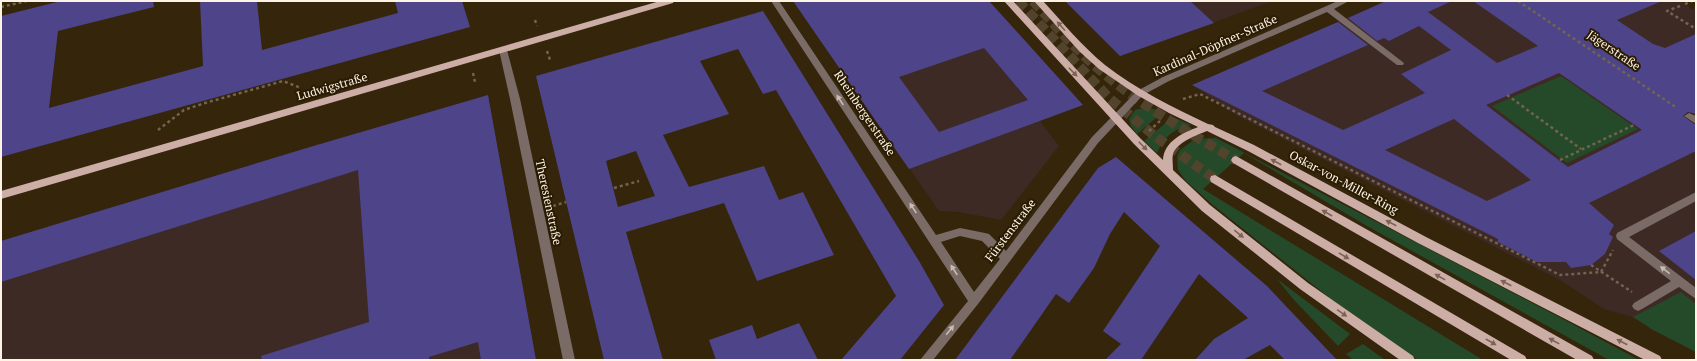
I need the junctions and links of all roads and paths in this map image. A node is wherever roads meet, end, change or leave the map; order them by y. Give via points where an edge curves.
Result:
1 (27, 1) edge
2 (670, 1) edge
3 (775, 1) edge
4 (1008, 1) edge
5 (1038, 1) edge
6 (1345, 1) edge
7 (1518, 1) edge
8 (1692, 1) edge
9 (1685, 4) dead end
10 (1680, 6) dead end
11 (1, 8) edge
12 (1327, 8) junction
13 (1696, 29) edge
14 (503, 50) junction
15 (1400, 63) dead end
16 (301, 88) dead end
17 (1140, 93) junction
18 (1507, 96) dead end
19 (1172, 110) junction
20 (1116, 118) junction
21 (1692, 119) edge
22 (1634, 125) dead end
23 (1210, 127) junction
24 (158, 130) dead end
25 (1138, 141) junction
26 (1581, 150) junction
27 (1236, 160) tunnel mouth
28 (1560, 160) dead end
29 (1168, 172) junction
30 (1215, 178) tunnel mouth
31 (639, 180) dead end
32 (614, 188) dead end
33 (1, 195) edge
34 (1696, 196) edge
35 (1621, 236) junction
36 (934, 240) junction
37 (1006, 258) junction
38 (1591, 265) dead end
39 (1601, 272) junction
40 (1679, 281) junction
41 (1696, 294) edge
42 (974, 300) junction
43 (1642, 304) joint
44 (569, 360) edge
45 (926, 360) edge
46 (1409, 360) edge
47 (1522, 360) edge
48 (1588, 360) edge
49 (1656, 360) edge

1 - 11 path
2 - 14 main road, Ludwigstraße
36 -> 3 street, Rheinbergerstraße
4 -> 20 main road
17 -> 5 main road, Oskar-von-Miller-Ring via 1102,67 1083,50
6 - 12 street, Kardinal-Döpfner-Straße
7 - 21 path, Jägerstraße
8 - 9 path
10 - 13 path via 1667,11
12 - 15 street
12 - 17 street, Kardinal-Döpfner-Straße
14 - 33 main road, Ludwigstraße
14 - 44 street, Theresienstraße
16 - 24 path via 283,81 230,95 184,110
17 - 19 main road, Oskar-von-Miller-Ring
17 - 20 street, Kardinal-Döpfner-Straße
18 - 26 path
19 - 23 main road, Oskar-von-Miller-Ring
19 - 25 path
19 - 39 path via 1183,99 1200,94 1560,275
20 - 25 main road
20 - 37 street, Fürstenstraße via 1081,157
22 - 26 path
23 - 29 main road via 1194,131 1169,152
49 -> 23 main road, Oskar-von-Miller-Ring
25 -> 29 main road
26 - 28 path
48 -> 27 main road
29 -> 46 main road via 1206,208 1304,286
30 -> 47 main road
31 - 32 path
34 - 35 street
35 - 39 path
40 -> 35 street
36 - 37 street via 960,232 985,238
42 -> 36 street, Rheinbergerstraße
37 - 42 street, Fürstenstraße
38 - 39 path
39 - 43 path
40 - 41 street
40 - 43 street
45 -> 42 street, Fürstenstraße

